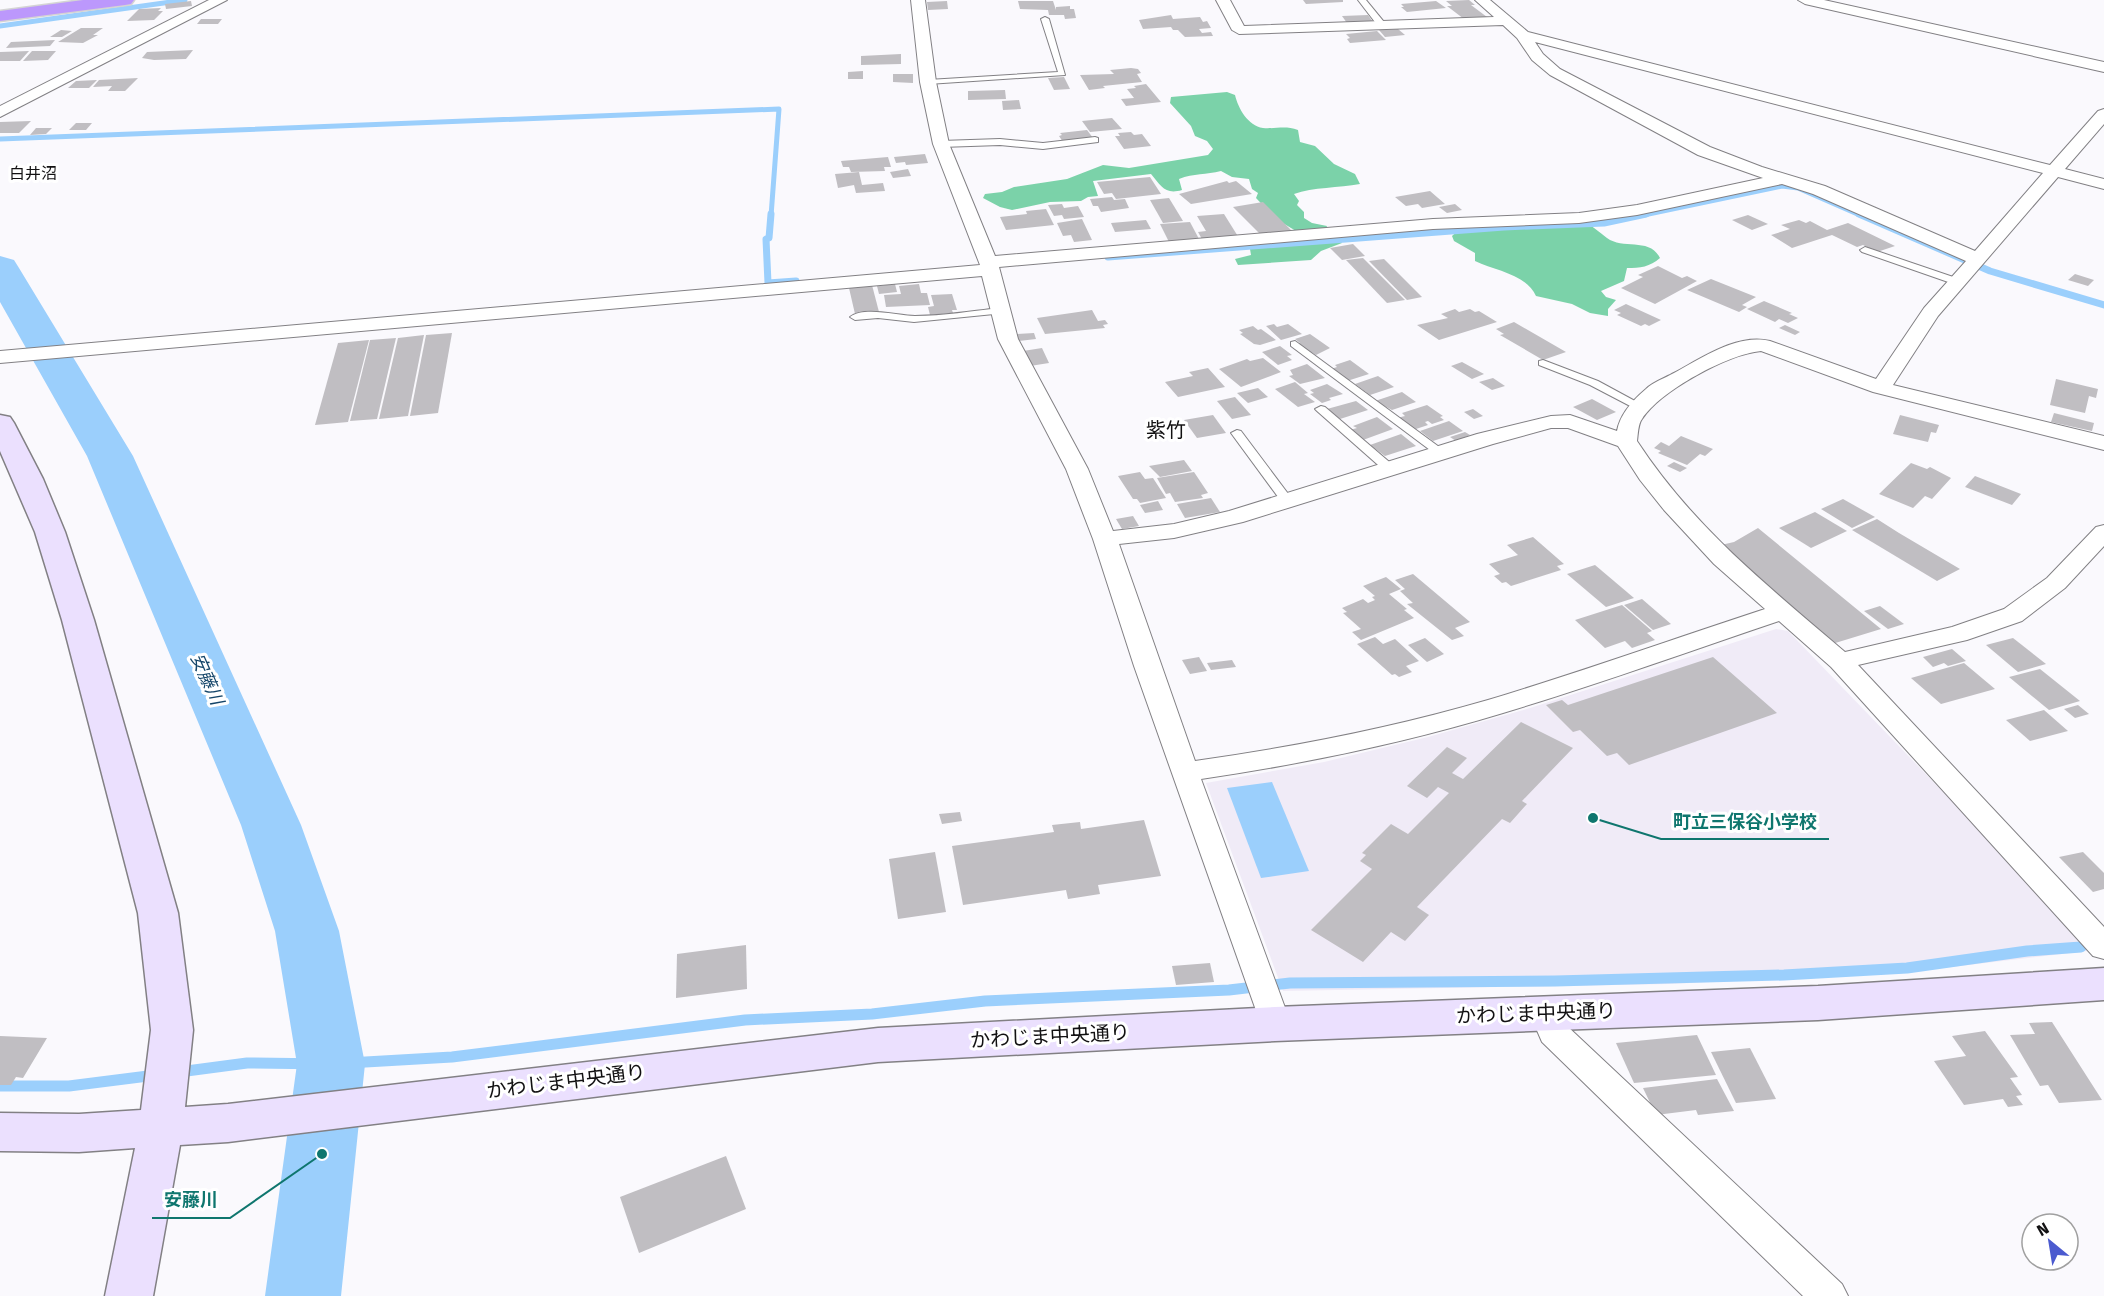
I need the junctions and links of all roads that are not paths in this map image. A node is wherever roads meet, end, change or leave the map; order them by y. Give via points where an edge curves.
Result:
1 (46, 0) edge
2 (125, 0) edge
3 (220, 0) edge
4 (918, 0) edge
5 (1223, 0) edge
6 (1362, 0) edge
7 (1482, 0) edge
8 (1805, 0) edge
9 (0, 6) edge
10 (0, 16) edge
11 (1045, 20) dead end
12 (1507, 21) junction
13 (1381, 24) junction
14 (1523, 35) junction
15 (2104, 67) edge
16 (928, 82) junction
17 (0, 112) edge
18 (2104, 114) edge
19 (1095, 140) dead end
20 (941, 144) junction
21 (2054, 171) junction
22 (1784, 180) junction
23 (2104, 184) edge
24 (1865, 250) dead end
25 (1978, 259) junction
26 (988, 266) junction
27 (1958, 282) junction
28 (1000, 311) junction
29 (855, 317) dead end
30 (1295, 344) dead end
31 (0, 357) edge
32 (1543, 363) dead end
33 (1880, 388) junction
34 (1640, 407) junction
35 (1321, 409) dead end
36 (0, 423) edge
37 (1237, 433) dead end
38 (1626, 441) junction
39 (2104, 443) edge
40 (1442, 453) junction
41 (1390, 469) junction
42 (1288, 502) junction
43 (2104, 532) edge
44 (1105, 539) junction
45 (1782, 612) junction
46 (1840, 661) junction
47 (1185, 772) junction
48 (2104, 947) edge
49 (2104, 984) edge
50 (1545, 1012) junction
51 (1275, 1024) junction
52 (161, 1128) junction
53 (0, 1132) edge
54 (129, 1296) edge
55 (1829, 1296) edge

1 - 9 highway
2 - 10 highway
3 - 17 street
4 - 16 street
5 - 13 street via 1239,30
6 - 13 lane
7 - 12 street
8 - 15 street
11 - 16 lane via 1060,75
12 - 13 street
12 - 14 street
14 - 21 street
14 - 22 street via 1538,57 1555,72 1704,151
16 - 20 street
18 - 21 street
19 - 20 lane via 1043,146 1000,142
20 - 26 street
21 - 23 street
21 - 25 street
22 - 25 street via 1819,190
22 - 26 street via 1579,218 1433,224
24 - 27 lane
25 - 27 street
26 - 28 street
26 - 31 street
27 - 33 street via 1931,312
28 - 29 lane via 914,319
28 - 44 street via 1008,339 1077,469
30 - 40 lane
32 - 34 lane
33 - 34 street via 1763,345 1743,347 1718,357 1654,392
33 - 39 street
34 - 38 street via 1629,419
35 - 41 lane
36 - 52 street via 28,478 78,620 158,913 172,1030
37 - 42 lane
38 - 40 street via 1570,421 1551,422
38 - 45 street via 1672,505 1722,559
40 - 41 street
41 - 42 street
42 - 44 street via 1174,531
43 - 46 street via 2056,583 2013,615 1958,634
44 - 47 street
45 - 46 street
45 - 47 street via 1494,707 1372,739
46 - 48 street
47 - 51 street
49 - 50 street, かわじま中央通り via 1818,1003
50 - 51 street, かわじま中央通り
50 - 55 street via 1553,1033
51 - 52 street, かわじま中央通り via 878,1045
52 - 53 street, かわじま中央通り
52 - 54 street

